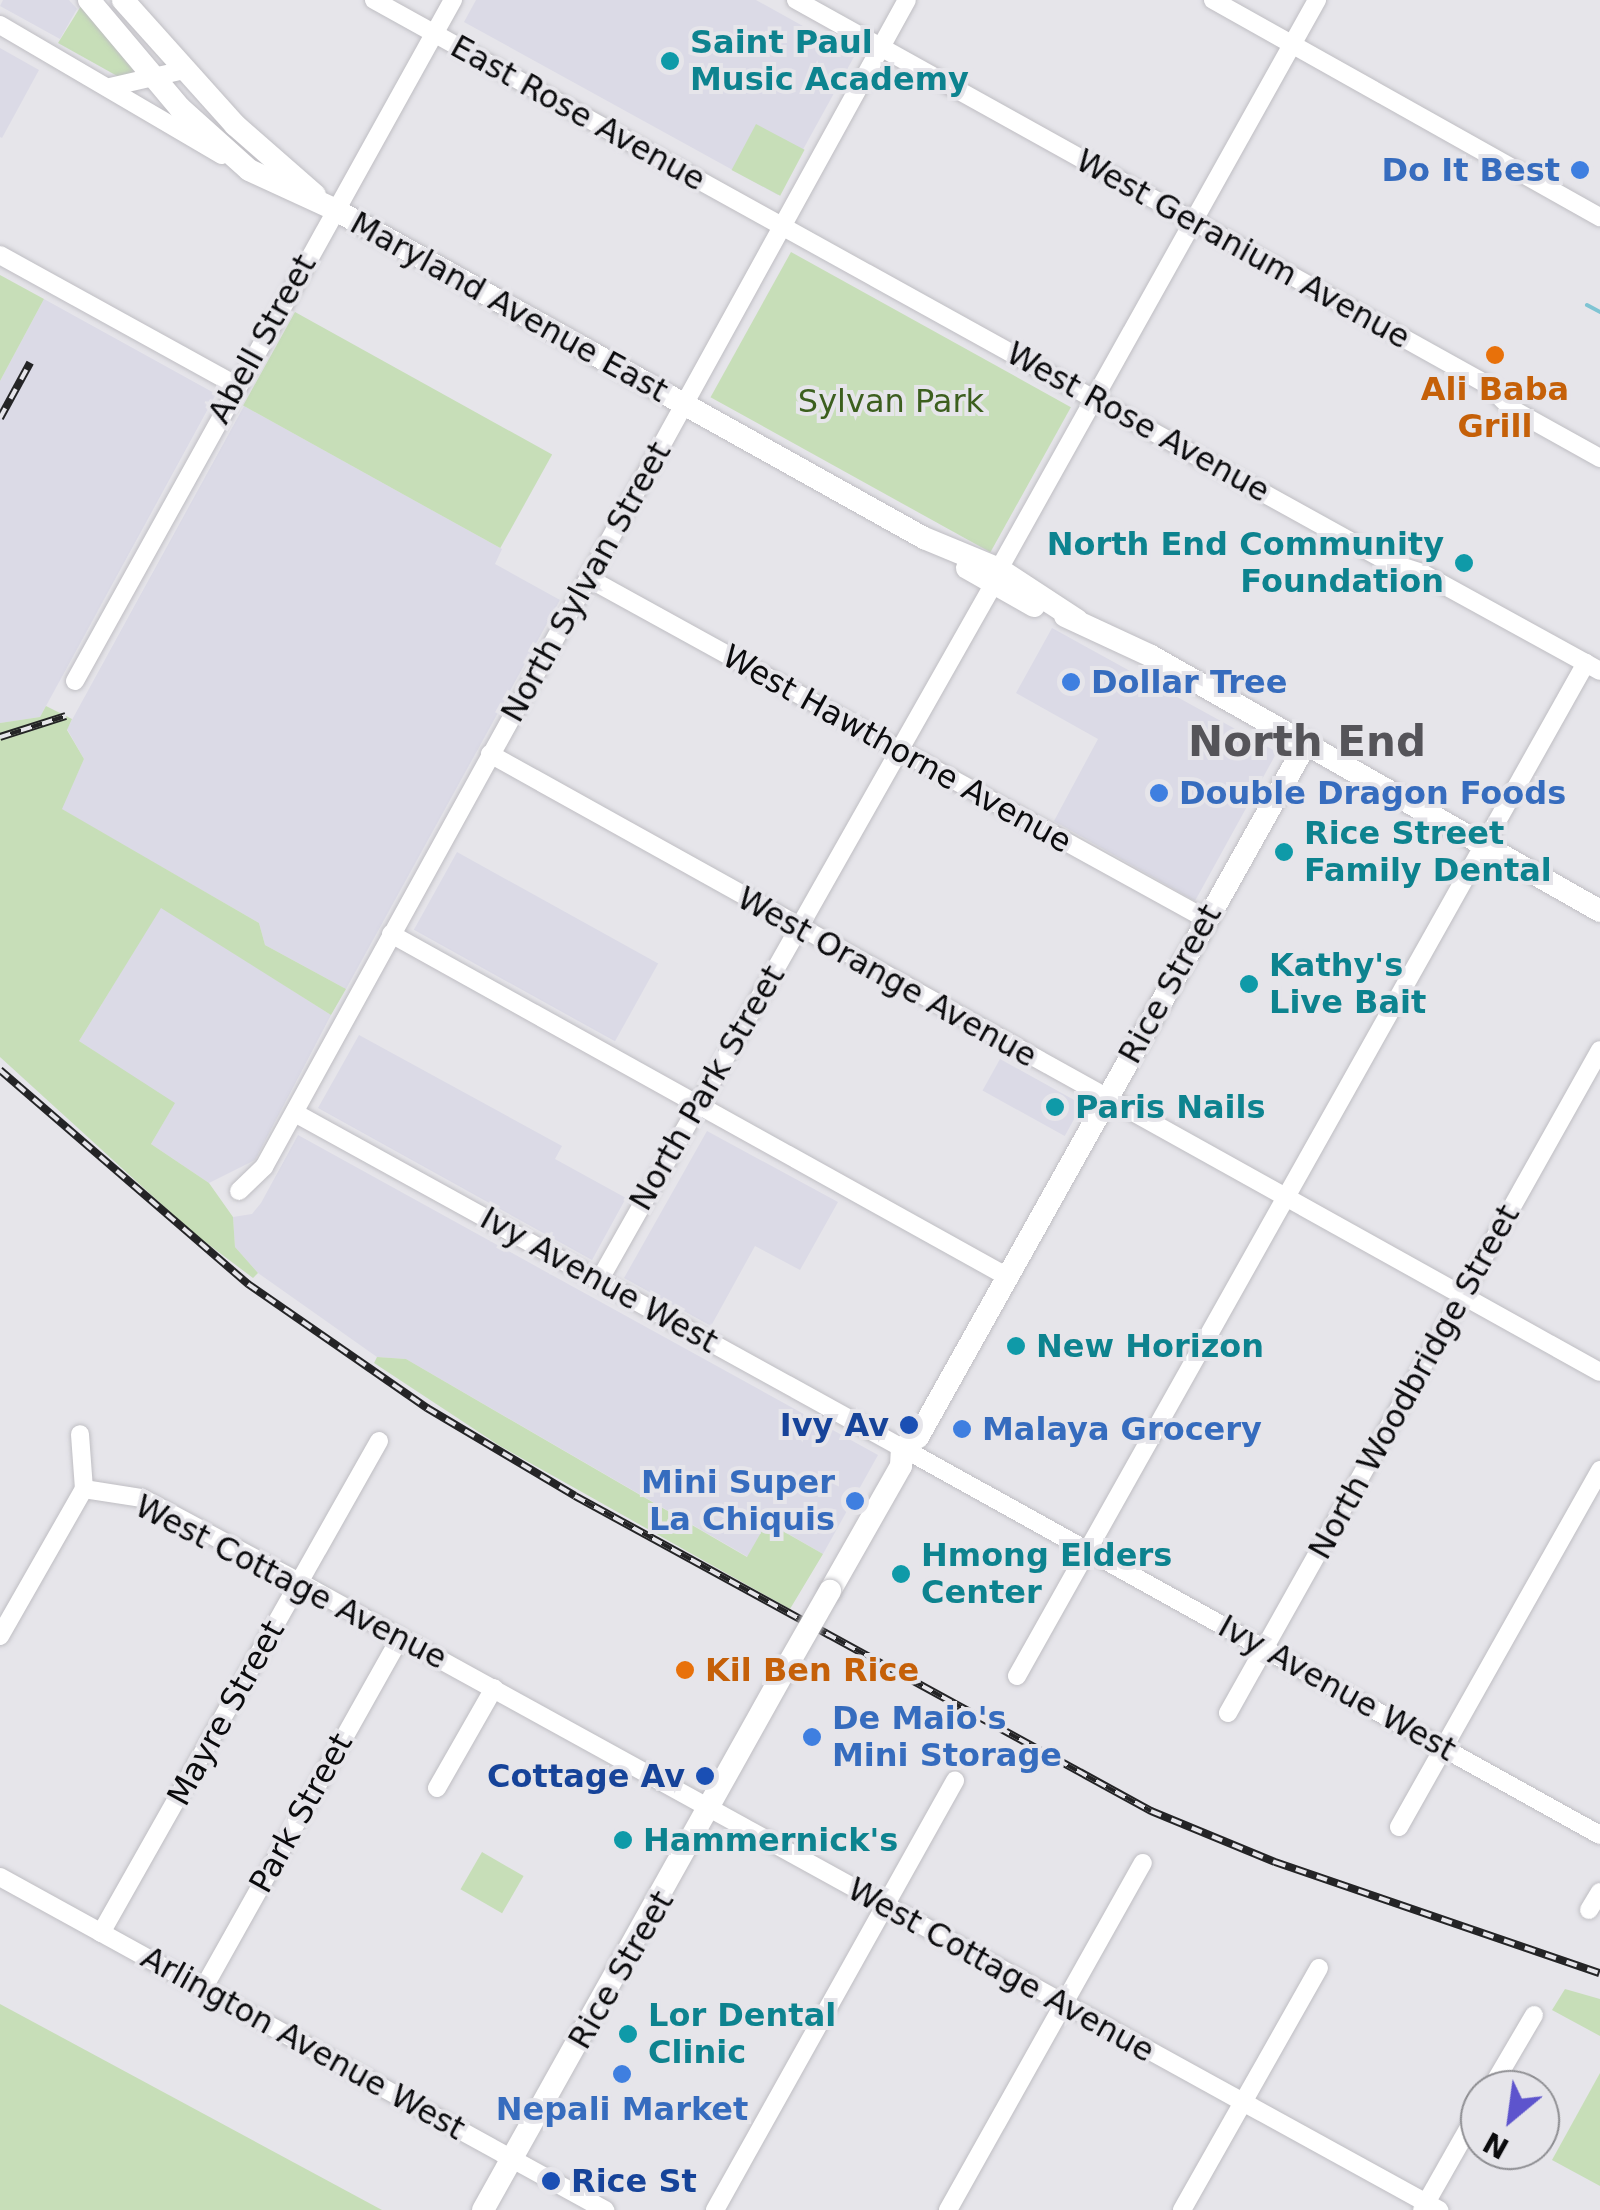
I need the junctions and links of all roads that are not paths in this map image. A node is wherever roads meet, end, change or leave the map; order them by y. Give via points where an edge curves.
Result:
1 (89, 0) edge
2 (123, 0) edge
3 (374, 0) edge
4 (453, 0) edge
5 (796, 0) edge
6 (907, 0) edge
7 (1213, 0) edge
8 (1316, 0) edge
9 (0, 25) edge
10 (434, 34) junction
11 (1292, 44) junction
12 (881, 48) junction
13 (184, 70) junction
14 (154, 78) junction
15 (110, 87) junction
16 (249, 170) junction
17 (334, 209) junction
18 (1600, 217) edge
19 (1193, 221) junction
20 (782, 225) junction
21 (0, 255) edge
22 (234, 384) junction
23 (1094, 396) junction
24 (684, 406) junction
25 (1600, 458) edge
26 (996, 577) junction
27 (588, 578) junction
28 (1593, 667) edge
29 (75, 681) dead end
30 (1307, 742) junction
31 (895, 750) junction
32 (490, 754) junction
33 (1485, 846) junction
34 (1600, 910) edge
35 (1206, 919) junction
36 (798, 928) junction
37 (391, 934) junction
38 (1600, 1050) edge
39 (1106, 1098) junction
40 (697, 1102) junction
41 (294, 1113) junction
42 (239, 1191) dead end
43 (1286, 1199) junction
44 (1006, 1276) junction
45 (600, 1279) junction
46 (1462, 1296) junction
47 (1600, 1372) edge
48 (80, 1434) dead end
49 (379, 1440) dead end
50 (910, 1452) junction
51 (1600, 1470) edge
52 (84, 1489) junction
53 (1088, 1550) junction
54 (299, 1582) junction
55 (0, 1636) edge
56 (400, 1638) junction
57 (1265, 1648) junction
58 (1018, 1676) dead end
59 (494, 1688) junction
60 (1228, 1714) dead end
61 (1444, 1746) junction
62 (955, 1780) dead end
63 (437, 1788) dead end
64 (710, 1812) junction
65 (1399, 1826) dead end
66 (1600, 1835) edge
67 (1144, 1863) dead end
68 (0, 1877) edge
69 (1600, 1892) edge
70 (886, 1905) junction
71 (1589, 1910) dead end
72 (101, 1933) junction
73 (1319, 1968) dead end
74 (203, 1989) junction
75 (1065, 2003) junction
76 (1534, 2015) dead end
77 (1502, 2070) edge
78 (1243, 2102) junction
79 (1460, 2147) edge
80 (513, 2158) junction
81 (1429, 2208) edge
82 (484, 2210) edge
83 (605, 2210) edge
84 (716, 2210) edge
85 (948, 2210) edge
86 (1182, 2210) edge

1 - 14 main road
2 - 13 main road
3 - 10 street, East Rose Avenue
4 - 10 street, Abell Street
5 - 12 street, West Geranium Avenue
6 - 12 street, North Sylvan Street
7 - 11 street
8 - 11 street, North Park Street
9 - 15 street
10 - 17 street, Abell Street
10 - 20 street, East Rose Avenue
11 - 18 street
11 - 19 street, North Park Street
12 - 19 street, West Geranium Avenue
12 - 20 street, North Sylvan Street
13 - 14 street
13 - 17 main road via 253,143
14 - 15 street
14 - 16 main road
15 - 16 street
16 - 17 main road
17 - 22 street, Abell Street
17 - 24 main road, Maryland Avenue East
19 - 23 street, North Park Street
19 - 25 street, West Geranium Avenue via 1488,385 1514,410
20 - 23 street, West Rose Avenue
20 - 24 street, North Sylvan Street
21 - 22 street
22 - 29 street, Abell Street
23 - 26 street, North Park Street
23 - 28 street, West Rose Avenue via 1388,562 1422,573
24 - 26 main road, Maryland Avenue East via 924,538 937,554
24 - 27 street, North Sylvan Street
26 - 30 main road, Maryland Avenue East
26 - 31 street, North Park Street
27 - 31 street, West Hawthorne Avenue
27 - 32 street, North Sylvan Street
28 - 33 street
30 - 33 main road, Maryland Avenue East
30 - 35 main road, Rice Street
31 - 35 street, West Hawthorne Avenue
31 - 36 street, North Park Street
32 - 36 street, West Orange Avenue
32 - 37 street, North Sylvan Street
33 - 34 main road, Maryland Avenue East
33 - 43 street
35 - 39 main road, Rice Street
36 - 39 street, West Orange Avenue
36 - 40 street, North Park Street
37 - 40 street
37 - 41 street, North Sylvan Street
38 - 46 street, North Woodbridge Street
39 - 43 street, West Orange Avenue
39 - 44 main road, Rice Street
40 - 44 street
40 - 45 street, North Park Street
41 - 42 street, North Sylvan Street via 264,1167
41 - 45 street, Ivy Avenue West
43 - 46 street, West Orange Avenue
43 - 53 street
44 - 50 main road, Rice Street
45 - 50 street, Ivy Avenue West
46 - 47 street, West Orange Avenue
46 - 57 street, North Woodbridge Street
48 - 52 street
49 - 54 street, Mayre Street
50 - 53 street, Ivy Avenue West
50 - 64 main road, Rice Street, bridge
51 - 61 street
52 - 54 street, West Cottage Avenue via 142,1498
52 - 55 street
53 - 57 street, Ivy Avenue West
53 - 58 street
54 - 56 street, West Cottage Avenue
54 - 72 street, Mayre Street
56 - 59 street, West Cottage Avenue
56 - 74 street, Park Street
57 - 60 street, North Woodbridge Street
57 - 61 street, Ivy Avenue West
59 - 63 street
59 - 64 street, West Cottage Avenue
61 - 65 street
61 - 66 street, Ivy Avenue West
62 - 70 street
64 - 70 street, West Cottage Avenue
64 - 80 main road, Rice Street
67 - 75 street
68 - 72 street, Arlington Avenue West
69 - 71 street
70 - 75 street, West Cottage Avenue
70 - 84 street
72 - 74 street, Arlington Avenue West
73 - 78 street
74 - 80 street, Arlington Avenue West
75 - 78 street, West Cottage Avenue
75 - 85 street
76 - 77 street
78 - 81 street, West Cottage Avenue
78 - 86 street
79 - 81 street
80 - 82 main road, Rice Street
80 - 83 street, Arlington Avenue West

